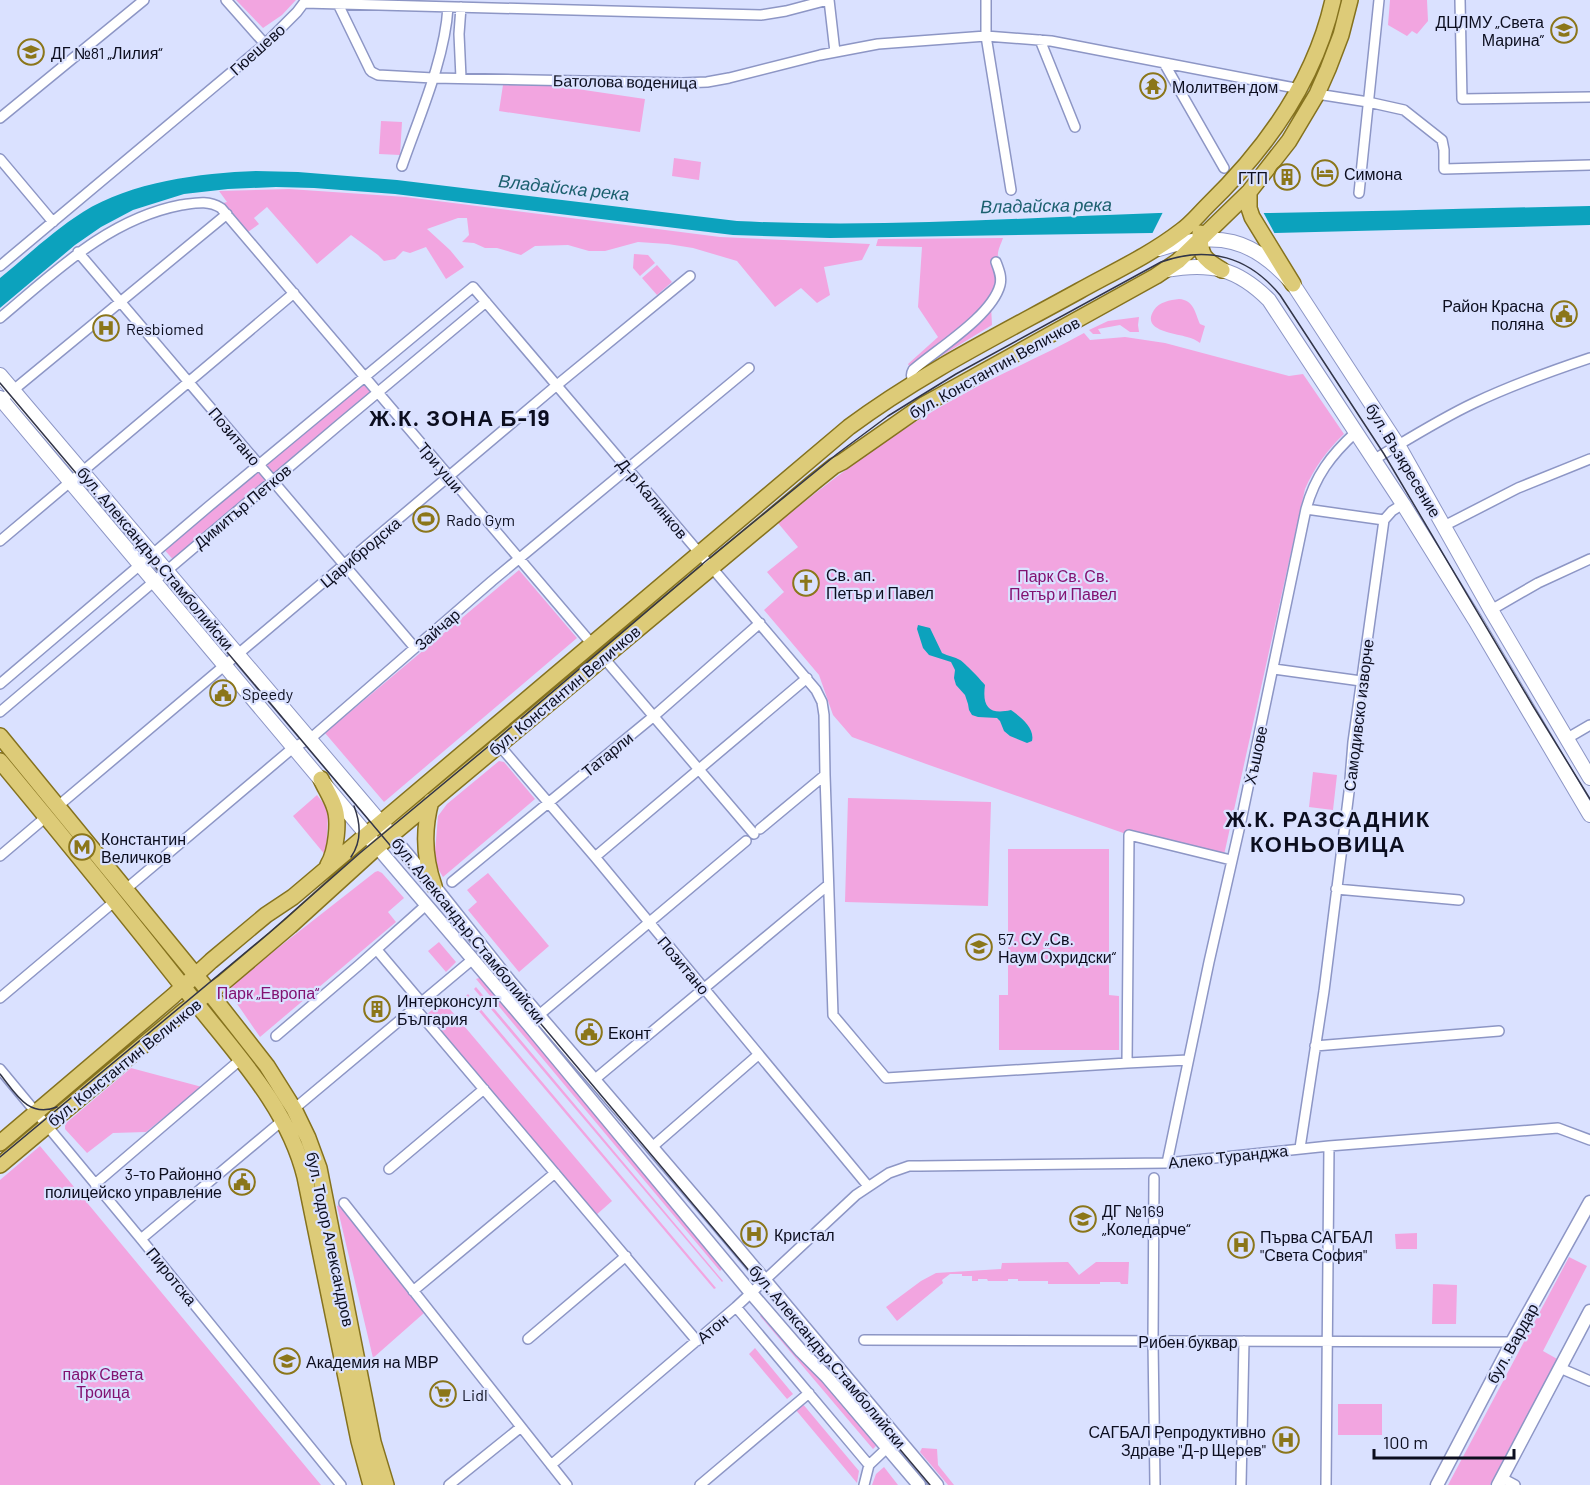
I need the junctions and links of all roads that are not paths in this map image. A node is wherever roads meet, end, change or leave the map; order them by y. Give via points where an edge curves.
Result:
1 (144, 0) edge
2 (226, 0) edge
3 (828, 0) edge
4 (986, 0) edge
5 (1333, 0) edge
6 (1350, 0) edge
7 (1379, 0) edge
8 (1460, 0) edge
9 (305, 2) edge
10 (338, 4) junction
11 (455, 5) edge
12 (986, 36) junction
13 (1040, 40) junction
14 (265, 44) junction
15 (836, 52) junction
16 (1164, 63) junction
17 (433, 78) junction
18 (461, 78) junction
19 (1300, 89) junction
20 (1317, 94) junction
21 (1590, 98) edge
22 (1368, 102) junction
23 (0, 118) edge
24 (1075, 127) dead end
25 (0, 159) edge
26 (1590, 165) edge
27 (402, 166) dead end
28 (1224, 168) dead end
29 (1011, 190) dead end
30 (1249, 192) junction
31 (1359, 193) dead end
32 (1216, 198) junction
33 (224, 211) junction
34 (52, 222) junction
35 (1200, 240) junction
36 (78, 252) junction
37 (1148, 252) junction
38 (996, 262) dead end
39 (0, 266) edge
40 (1166, 270) junction
41 (1222, 270) junction
42 (690, 276) dead end
43 (1293, 284) junction
44 (473, 287) joint
45 (294, 293) junction
46 (121, 302) junction
47 (486, 302) junction
48 (0, 318) edge
49 (1590, 358) edge
50 (749, 368) dead end
51 (0, 375) edge
52 (364, 376) junction
53 (189, 382) junction
54 (914, 384) junction
55 (557, 385) junction
56 (13, 390) junction
57 (378, 392) junction
58 (1, 400) edge
59 (1356, 432) junction
60 (1398, 445) junction
61 (1375, 459) junction
62 (1590, 459) edge
63 (260, 465) junction
64 (627, 468) junction
65 (82, 471) junction
66 (449, 476) junction
67 (70, 481) junction
68 (273, 481) junction
69 (1403, 504) junction
70 (1306, 509) junction
71 (1384, 520) junction
72 (1444, 526) junction
73 (0, 541) edge
74 (699, 552) junction
75 (152, 555) junction
76 (518, 559) junction
77 (1590, 559) edge
78 (140, 565) junction
79 (344, 565) junction
80 (711, 566) junction
81 (166, 571) junction
82 (154, 581) junction
83 (1491, 610) junction
84 (760, 623) junction
85 (591, 644) junction
86 (415, 648) junction
87 (238, 655) junction
88 (603, 657) junction
89 (225, 665) junction
90 (1274, 669) junction
91 (807, 678) junction
92 (1361, 681) junction
93 (0, 684) edge
94 (0, 712) edge
95 (654, 716) junction
96 (1590, 725) edge
97 (0, 736) edge
98 (310, 739) junction
99 (1566, 739) junction
100 (499, 745) junction
101 (294, 747) junction
102 (0, 761) edge
103 (698, 770) junction
104 (825, 775) junction
105 (1590, 778) edge
106 (321, 779) junction
107 (432, 801) junction
108 (548, 803) junction
109 (58, 806) junction
110 (1590, 815) edge
111 (46, 817) junction
112 (380, 822) junction
113 (366, 834) junction
114 (391, 835) junction
115 (746, 841) dead end
116 (377, 847) junction
117 (0, 856) edge
118 (596, 857) junction
119 (1231, 860) junction
120 (326, 868) junction
121 (452, 882) dead end
122 (828, 885) junction
123 (434, 886) junction
124 (126, 889) junction
125 (1336, 889) junction
126 (1459, 900) dead end
127 (115, 901) junction
128 (425, 906) junction
129 (648, 922) junction
130 (377, 950) junction
131 (473, 959) junction
132 (196, 975) junction
133 (183, 987) junction
134 (704, 989) junction
135 (209, 993) junction
136 (0, 998) edge
137 (196, 1003) junction
138 (418, 1005) junction
139 (539, 1015) junction
140 (1499, 1031) dead end
141 (276, 1036) dead end
142 (1315, 1046) junction
143 (758, 1055) junction
144 (240, 1060) junction
145 (1188, 1060) junction
146 (1127, 1063) junction
147 (0, 1070) edge
148 (594, 1080) junction
149 (484, 1089) junction
150 (294, 1108) junction
151 (36, 1113) junction
152 (284, 1120) junction
153 (46, 1125) junction
154 (1590, 1140) edge
155 (0, 1143) edge
156 (1329, 1146) junction
157 (651, 1148) junction
158 (1300, 1148) junction
159 (1167, 1163) junction
160 (0, 1165) edge
161 (389, 1169) dead end
162 (555, 1173) junction
163 (1154, 1178) dead end
164 (95, 1184) junction
165 (868, 1186) junction
166 (1590, 1202) edge
167 (344, 1203) dead end
168 (141, 1239) junction
169 (626, 1256) junction
170 (765, 1280) junction
171 (413, 1291) junction
172 (751, 1293) junction
173 (736, 1307) junction
174 (1590, 1311) edge
175 (528, 1339) dead end
176 (864, 1340) dead end
177 (697, 1341) junction
178 (1153, 1341) junction
179 (1244, 1341) junction
180 (1327, 1341) junction
181 (1512, 1342) junction
182 (1560, 1368) junction
183 (1590, 1381) edge
184 (809, 1393) junction
185 (521, 1427) junction
186 (887, 1448) junction
187 (551, 1465) junction
188 (869, 1465) junction
189 (1500, 1482) edge
190 (341, 1485) edge
191 (371, 1485) edge
192 (386, 1485) edge
193 (449, 1485) edge
194 (567, 1485) edge
195 (700, 1485) edge
196 (864, 1485) edge
197 (919, 1485) edge
198 (937, 1485) edge
199 (1155, 1485) edge
200 (1241, 1485) edge
201 (1326, 1485) edge
202 (1437, 1485) edge
203 (1515, 1485) edge

1 - 23 street
2 - 14 street
3 - 11 street, Гюешево via 761,15
3 - 15 street
4 - 12 street
5 - 19 main road
6 - 20 main road, бул. Константин Величков via 1341,35
7 - 22 street
8 - 21 street via 1462,99
9 - 10 street, Гюешево
9 - 14 street, Гюешево
10 - 11 street, Гюешево
10 - 17 street, Батолова воденица via 372,72
11 - 17 street
11 - 18 street
12 - 13 street, Батолова воденица
12 - 15 street, Батолова воденица via 878,44
12 - 29 street
13 - 16 street, Батолова воденица
13 - 24 street
14 - 34 street, Гюешево
15 - 18 street, Батолова воденица via 707,82
16 - 19 street, Батолова воденица
16 - 28 street
17 - 18 street, Батолова воденица
17 - 27 street
19 - 32 main road via 1271,134
20 - 22 street
20 - 30 main road, бул. Константин Величков via 1289,141
22 - 26 street via 1404,110 1438,137 1444,145 1444,169
22 - 31 street
25 - 34 street
30 - 35 main road, бул. Константин Величков
30 - 43 main road via 1252,217
32 - 35 main road via 1204,220
32 - 37 main road, бул. Константин Величков via 1182,230
33 - 36 street via 206,202 165,209 127,224
33 - 45 street, Три уши
33 - 46 street
34 - 39 street, Гюешево
35 - 37 main road, бул. Възкресение
35 - 40 main road, бул. Константин Величков
35 - 41 main road via 1203,254
35 - 43 main road, бул. Възкресение via 1227,240 1255,251
36 - 46 street, Позитано
36 - 48 street
37 - 54 main road, бул. Константин Величков
38 - 54 street via 1001,278 993,300 913,370
40 - 41 main road, бул. Възкресение
40 - 80 main road, бул. Константин Величков via 925,404 834,466
41 - 59 main road, бул. Възкресение via 1247,280 1269,300
42 - 55 street, Царибродска
43 - 60 main road, бул. Възкресение
44 - 47 street, Д-р Калинков
44 - 52 street, Димитър Петков
45 - 52 street, Три уши
45 - 53 street
46 - 53 street, Позитано
46 - 56 street
47 - 55 street, Д-р Калинков
47 - 57 street, Димитър Петков
49 - 60 street via 1474,403
50 - 64 street, Зайчар
51 - 56 main road, бул. Александър Стамболийски
52 - 57 street, Три уши
52 - 63 street, Димитър Петков
53 - 63 street, Позитано
53 - 65 street
54 - 74 main road, бул. Константин Величков via 863,411
55 - 64 street, Д-р Калинков
55 - 66 street, Царибродска
56 - 58 street
56 - 65 main road, бул. Александър Стамболийски
57 - 66 street, Три уши
57 - 68 street, Димитър Петков
58 - 67 main road, бул. Александър Стамболийски
59 - 61 main road, бул. Възкресение
59 - 70 street, Хъшове via 1321,471
60 - 61 street
60 - 72 main road, бул. Възкресение
61 - 69 main road, бул. Възкресение
62 - 72 street via 1518,488
63 - 68 street, Позитано
63 - 75 street, Димитър Петков
64 - 74 street, Д-р Калинков
64 - 76 street, Зайчар
65 - 67 street
65 - 75 main road, бул. Александър Стамболийски
66 - 76 street, Три уши
66 - 79 street, Царибродска
67 - 73 street
67 - 78 main road, бул. Александър Стамболийски
68 - 79 street, Позитано
68 - 81 street, Димитър Петков
69 - 71 street
69 - 110 main road, бул. Възкресение
70 - 71 street
70 - 90 street, Хъшове
71 - 92 street, Самодивско изворче
72 - 83 main road, бул. Възкресение
74 - 80 street, Д-р Калинков
74 - 85 main road, бул. Константин Величков
75 - 78 street, Димитър Петков
75 - 81 main road, бул. Александър Стамболийски
76 - 85 street, Три уши
76 - 86 street, Зайчар
77 - 83 street
78 - 82 main road, бул. Александър Стамболийски
78 - 93 street, Димитър Петков
79 - 86 street, Позитано
79 - 87 street, Царибродска
80 - 84 street, Д-р Калинков
80 - 88 main road, бул. Константин Величков
81 - 82 street, Димитър Петков
81 - 87 main road, бул. Александър Стамболийски
82 - 89 main road, бул. Александър Стамболийски
82 - 94 street, Димитър Петков
83 - 99 main road, бул. Възкресение
84 - 91 street, Д-р Калинков
84 - 95 street, Татарли
85 - 112 main road, бул. Константин Величков
86 - 98 street, Зайчар
87 - 89 street, Царибродска
87 - 98 main road, бул. Александър Стамболийски
88 - 95 street
88 - 100 main road, бул. Константин Величков
89 - 101 main road, бул. Александър Стамболийски
89 - 109 street, Царибродска
90 - 92 street
90 - 119 street, Хъшове
91 - 103 street
91 - 104 street, Д-р Калинков via 822,702
92 - 125 street, Самодивско изворче
95 - 103 street
95 - 108 street, Татарли
96 - 99 street
97 - 109 main road, бул. Тодор Александров
98 - 101 street, Зайчар
98 - 112 main road, бул. Александър Стамболийски
99 - 105 main road, бул. Възкресение
100 - 107 main road, бул. Константин Величков
100 - 108 street, Позитано
101 - 106 main road, бул. Александър Стамболийски
101 - 124 street, Зайчар
102 - 111 main road, бул. Тодор Александров
103 - 104 street via 757,832
103 - 118 street
104 - 122 street, Д-р Калинков
106 - 113 main road, бул. Александър Стамболийски
106 - 120 main road via 337,818 333,854
107 - 114 main road, бул. Константин Величков
107 - 123 main road via 425,845
108 - 118 street, Позитано
108 - 121 street, Татарли
109 - 124 main road, бул. Тодор Александров
111 - 117 street
111 - 127 main road, бул. Тодор Александров
112 - 113 main road, бул. Константин Величков
112 - 114 main road, бул. Александър Стамболийски
113 - 116 main road, бул. Александър Стамболийски
113 - 120 main road, бул. Константин Величков
114 - 116 main road, бул. Константин Величков
114 - 123 street, бул. Александър Стамболийски
115 - 129 street
116 - 128 street, бул. Александър Стамболийски
116 - 135 main road, бул. Константин Величков
118 - 129 street, Позитано
119 - 145 street, Хъшове
119 - 146 street via 1129,835
120 - 132 main road, бул. Константин Величков
122 - 134 street
122 - 146 street, Д-р Калинков via 833,1015 886,1078
123 - 139 street, бул. Александър Стамболийски
124 - 132 main road, бул. Тодор Александров
125 - 126 street
125 - 142 street, Самодивско изворче
127 - 133 main road, бул. Тодор Александров
127 - 136 street
128 - 130 street
128 - 131 street, бул. Александър Стамболийски
129 - 134 street, Позитано
129 - 139 street
130 - 138 street
130 - 141 street
131 - 138 street
131 - 172 street, бул. Александър Стамболийски
132 - 133 main road, бул. Константин Величков
132 - 135 main road, бул. Тодор Александров
133 - 137 main road, бул. Тодор Александров
133 - 151 main road, бул. Константин Величков
134 - 143 street, Позитано
134 - 148 street
135 - 137 main road, бул. Константин Величков
135 - 150 main road, бул. Тодор Александров via 267,1066
137 - 144 main road, бул. Тодор Александров
137 - 153 main road, бул. Константин Величков
138 - 149 street
138 - 150 street
139 - 148 street, бул. Александър Стамболийски
140 - 142 street
142 - 158 street, Самодивско изворче
143 - 157 street
143 - 165 street, Позитано
144 - 152 main road, бул. Тодор Александров
144 - 164 street
145 - 146 street
145 - 159 street, Хъшове
147 - 151 street, Пиротска
148 - 157 street, бул. Александър Стамболийски
149 - 161 street
149 - 162 street
150 - 192 main road, бул. Тодор Александров via 319,1168 373,1442
151 - 153 street, Пиротска
151 - 155 main road, бул. Константин Величков
152 - 168 street
152 - 191 main road, бул. Тодор Александров via 305,1177
153 - 160 main road, бул. Константин Величков
153 - 164 street, Пиротска
154 - 156 street, Алеко Туранджа via 1558,1128
156 - 158 street, Алеко Туранджа
156 - 180 street
157 - 170 street, бул. Александър Стамболийски
158 - 159 street, Алеко Туранджа
159 - 165 street, Алеко Туранджа via 909,1166
162 - 169 street
162 - 171 street
163 - 178 street
164 - 168 street, Пиротска
165 - 170 street, Атон
166 - 181 street, бул. Вардар
167 - 171 street
168 - 190 street, Пиротска
169 - 175 street
169 - 177 street
170 - 172 street, Атон
170 - 198 street, бул. Александър Стамболийски
171 - 185 street
172 - 173 street, Атон
172 - 186 street, бул. Александър Стамболийски
173 - 177 street, Атон
173 - 184 street
174 - 182 street
176 - 178 street, Рибен буквар
177 - 187 street, Атон
178 - 179 street, Рибен буквар
178 - 199 street
179 - 180 street, Рибен буквар
179 - 200 street
180 - 181 street, Рибен буквар
180 - 201 street
181 - 202 street, бул. Вардар
182 - 183 street
182 - 189 street
184 - 188 street
184 - 195 street
185 - 187 street
185 - 193 street
186 - 188 street
186 - 197 street, бул. Александър Стамболийски
187 - 194 street
188 - 196 street
189 - 203 street

